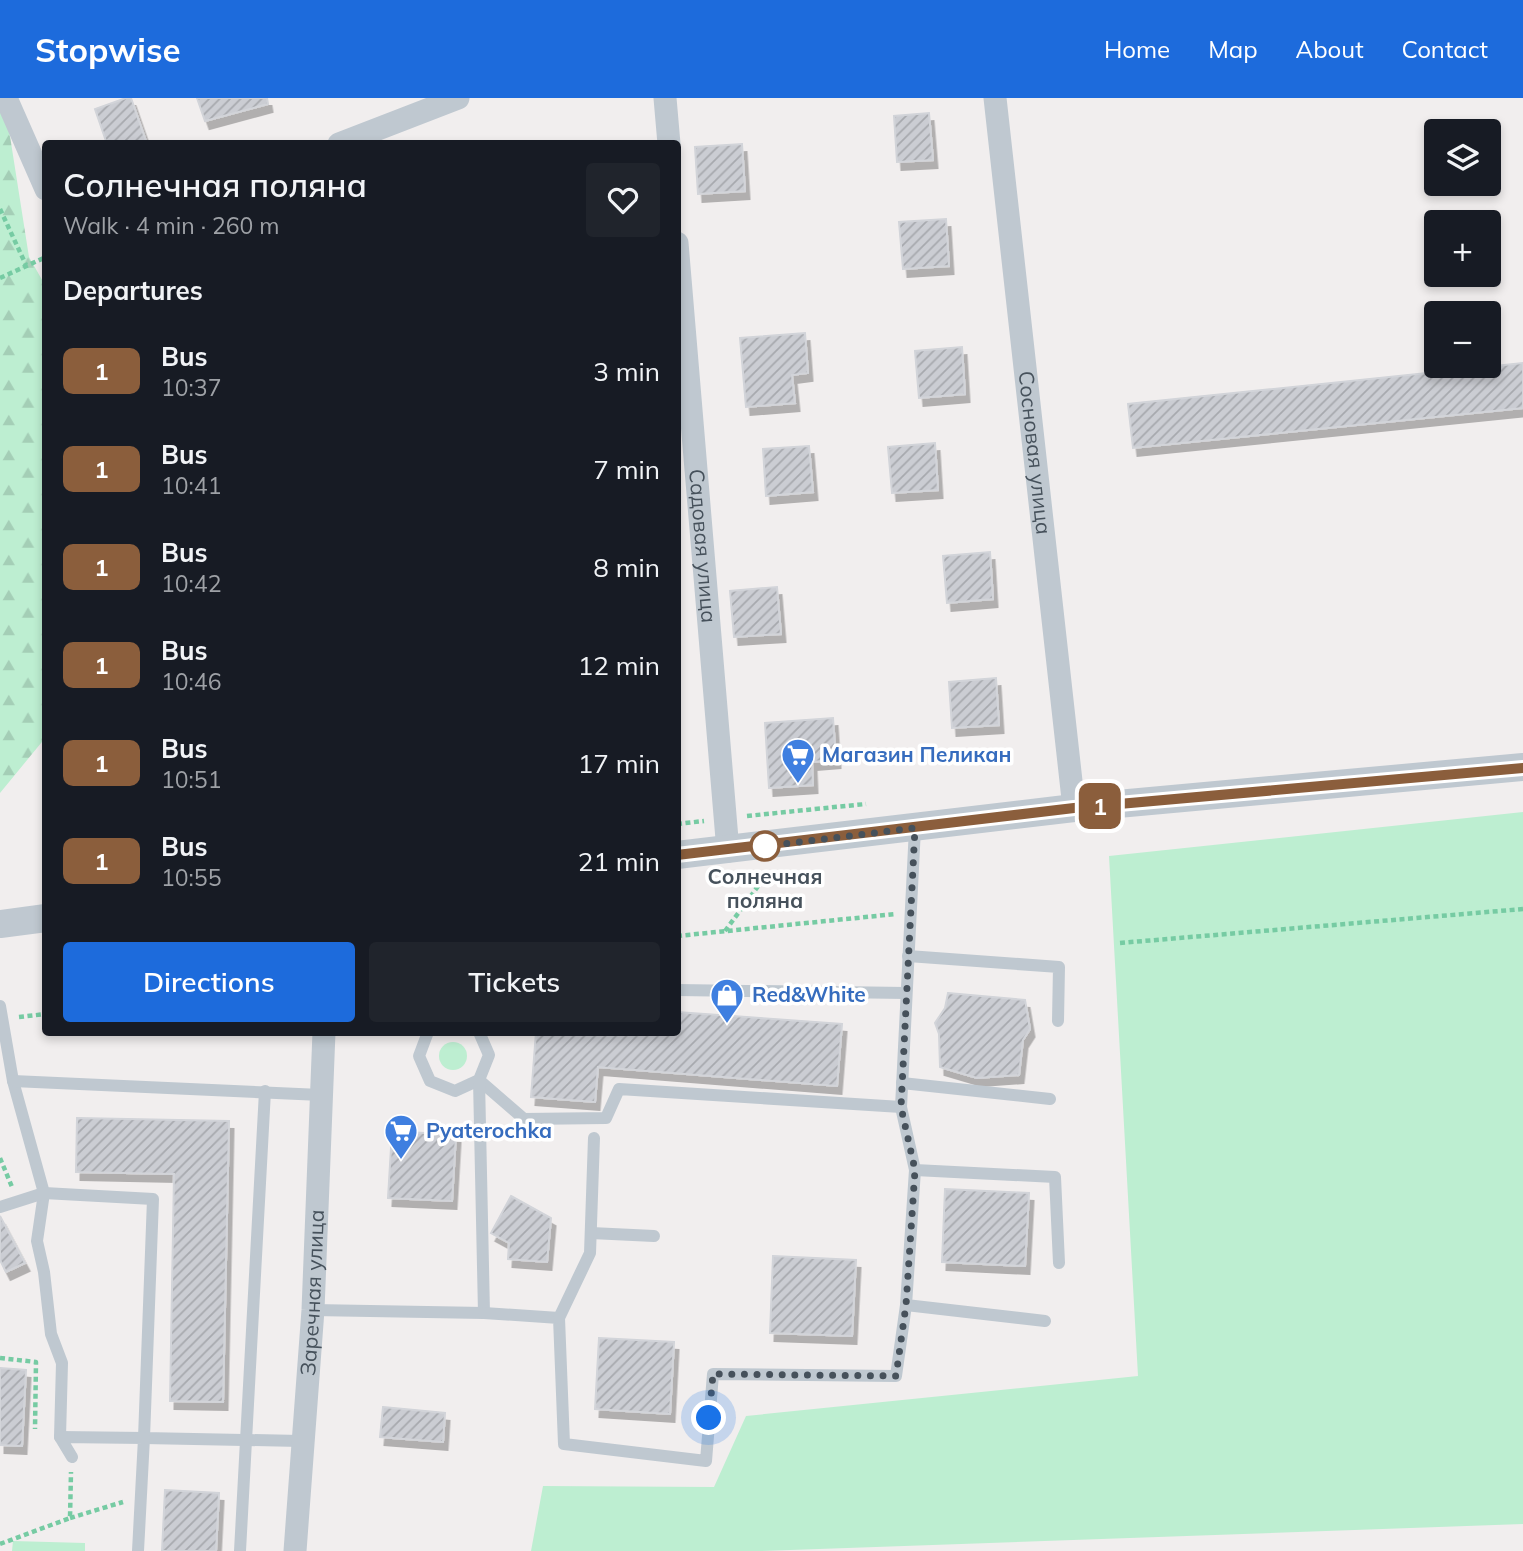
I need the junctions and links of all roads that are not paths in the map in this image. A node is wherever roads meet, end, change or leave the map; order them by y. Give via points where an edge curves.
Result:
1 (6, 98) edge
2 (458, 98) edge
3 (665, 98) edge
4 (995, 98) edge
5 (349, 140) edge
6 (669, 140) edge
7 (42, 180) edge
8 (681, 291) edge
9 (1523, 767) edge
10 (1074, 808) junction
11 (915, 828) junction
12 (728, 851) junction
13 (681, 855) edge
14 (42, 919) edge
15 (0, 924) edge
16 (908, 956) junction
17 (681, 990) edge
18 (906, 993) junction
19 (1, 1012) edge
20 (1058, 1021) dead end
21 (324, 1036) edge
22 (426, 1036) edge
23 (481, 1036) edge
24 (479, 1080) junction
25 (13, 1081) junction
26 (902, 1083) junction
27 (265, 1091) junction
28 (321, 1095) junction
29 (1050, 1100) dead end
30 (901, 1107) junction
31 (594, 1138) dead end
32 (915, 1170) junction
33 (44, 1193) junction
34 (0, 1207) edge
35 (591, 1233) junction
36 (654, 1236) dead end
37 (1059, 1263) dead end
38 (906, 1305) junction
39 (313, 1310) junction
40 (484, 1313) junction
41 (559, 1318) junction
42 (1045, 1321) dead end
43 (60, 1437) junction
44 (144, 1438) junction
45 (246, 1441) junction
46 (301, 1441) junction
47 (72, 1457) road end
48 (138, 1551) edge
49 (240, 1551) edge
50 (295, 1551) edge

1 - 7 street
2 - 5 street
3 - 6 street
4 - 10 street, Сосновая улица
8 - 12 street, Садовая улица
9 - 10 street
10 - 11 street
11 - 12 street
11 - 16 lane
12 - 13 street
14 - 15 street
16 - 18 lane
16 - 20 lane via 1059,967
17 - 18 lane
18 - 26 lane
19 - 25 lane
21 - 28 street, Заречная улица
22 - 24 lane via 419,1056 430,1081 455,1091
23 - 24 lane via 489,1055
24 - 30 lane via 524,1119 606,1118 619,1089
24 - 40 lane
25 - 27 lane
25 - 33 lane
26 - 29 lane
26 - 30 lane
27 - 28 lane
27 - 45 lane
28 - 39 street, Заречная улица
30 - 32 lane
31 - 35 lane
32 - 37 lane via 1055,1177
32 - 38 lane
33 - 34 lane
33 - 43 lane via 37,1241 51,1335 62,1363
33 - 44 lane via 153,1199
35 - 36 lane
35 - 41 lane via 590,1253
38 - 41 lane via 896,1376 713,1374 706,1461 564,1444
38 - 42 lane
39 - 40 lane
39 - 46 street, Заречная улица
40 - 41 lane
43 - 44 lane
43 - 47 lane
44 - 45 lane
44 - 48 lane
45 - 46 lane
45 - 49 lane
46 - 50 street, Заречная улица

